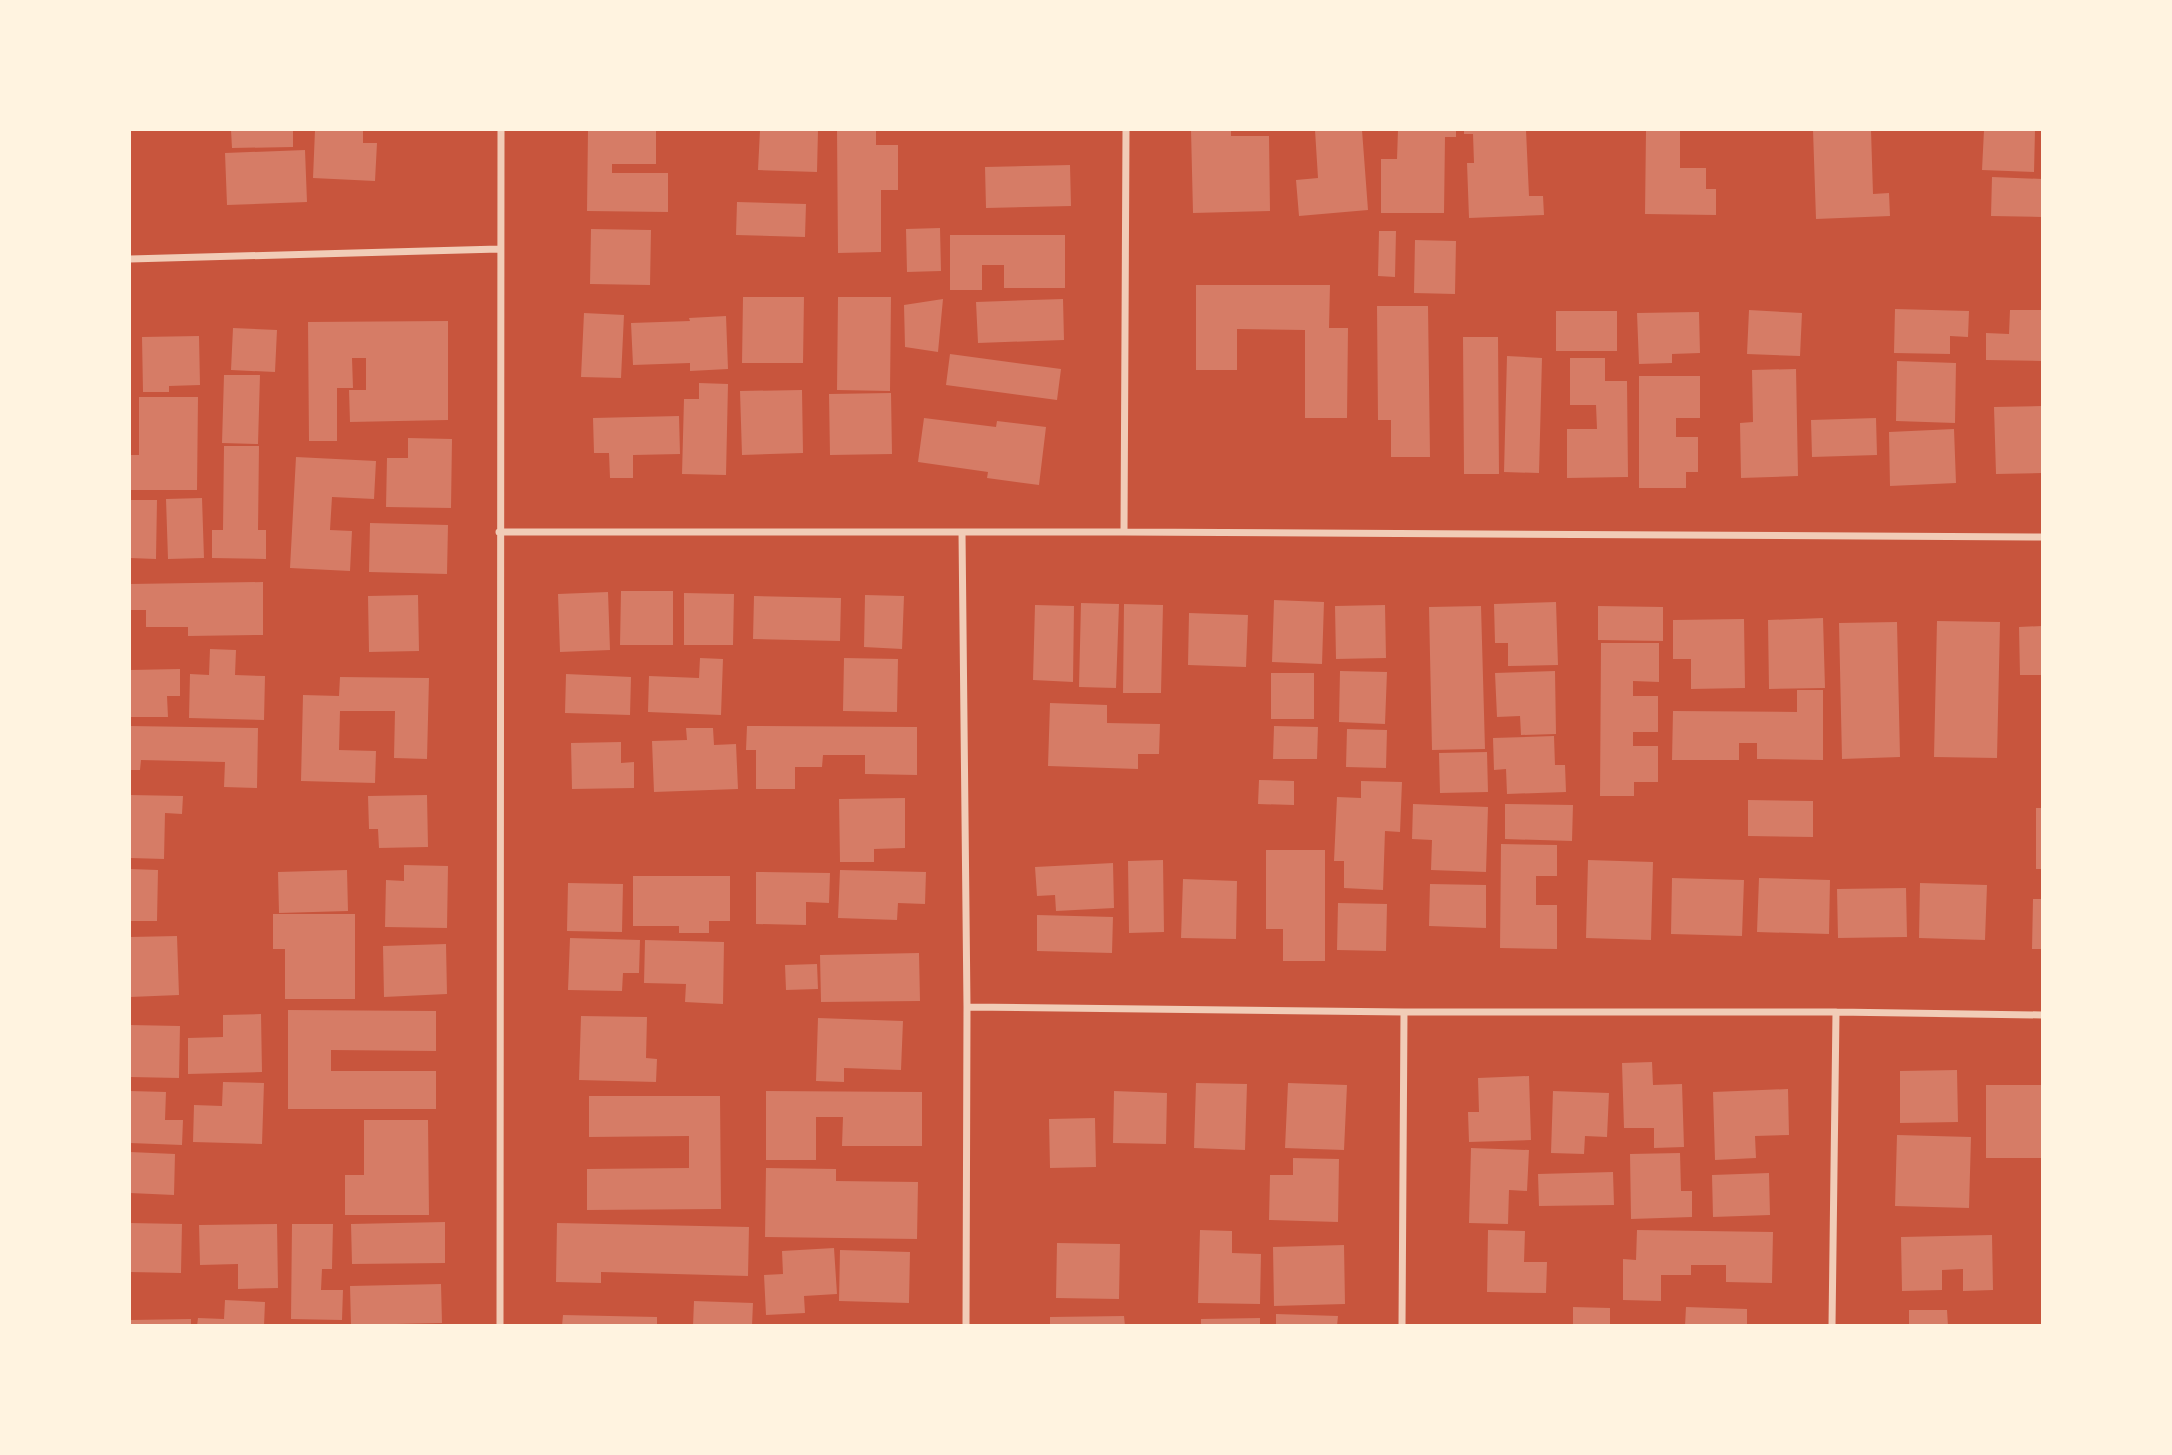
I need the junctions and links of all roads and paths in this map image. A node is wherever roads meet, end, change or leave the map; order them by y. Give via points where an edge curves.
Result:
1 (501, 130) edge
2 (1126, 130) edge
3 (499, 249) junction
4 (130, 259) edge
5 (499, 532) junction
6 (962, 532) junction
7 (1124, 532) junction
8 (2042, 537) edge
9 (967, 1007) junction
10 (1404, 1012) junction
11 (1836, 1012) junction
12 (2042, 1015) edge
13 (500, 1325) edge
14 (966, 1325) edge
15 (1402, 1325) edge
16 (1832, 1325) edge

1 - 3 street
2 - 7 street
3 - 4 street
3 - 5 street
5 - 6 street
5 - 13 street
6 - 7 street
6 - 9 street
7 - 8 street
9 - 10 street
9 - 14 street
10 - 11 street
10 - 15 street
11 - 12 street
11 - 16 street

